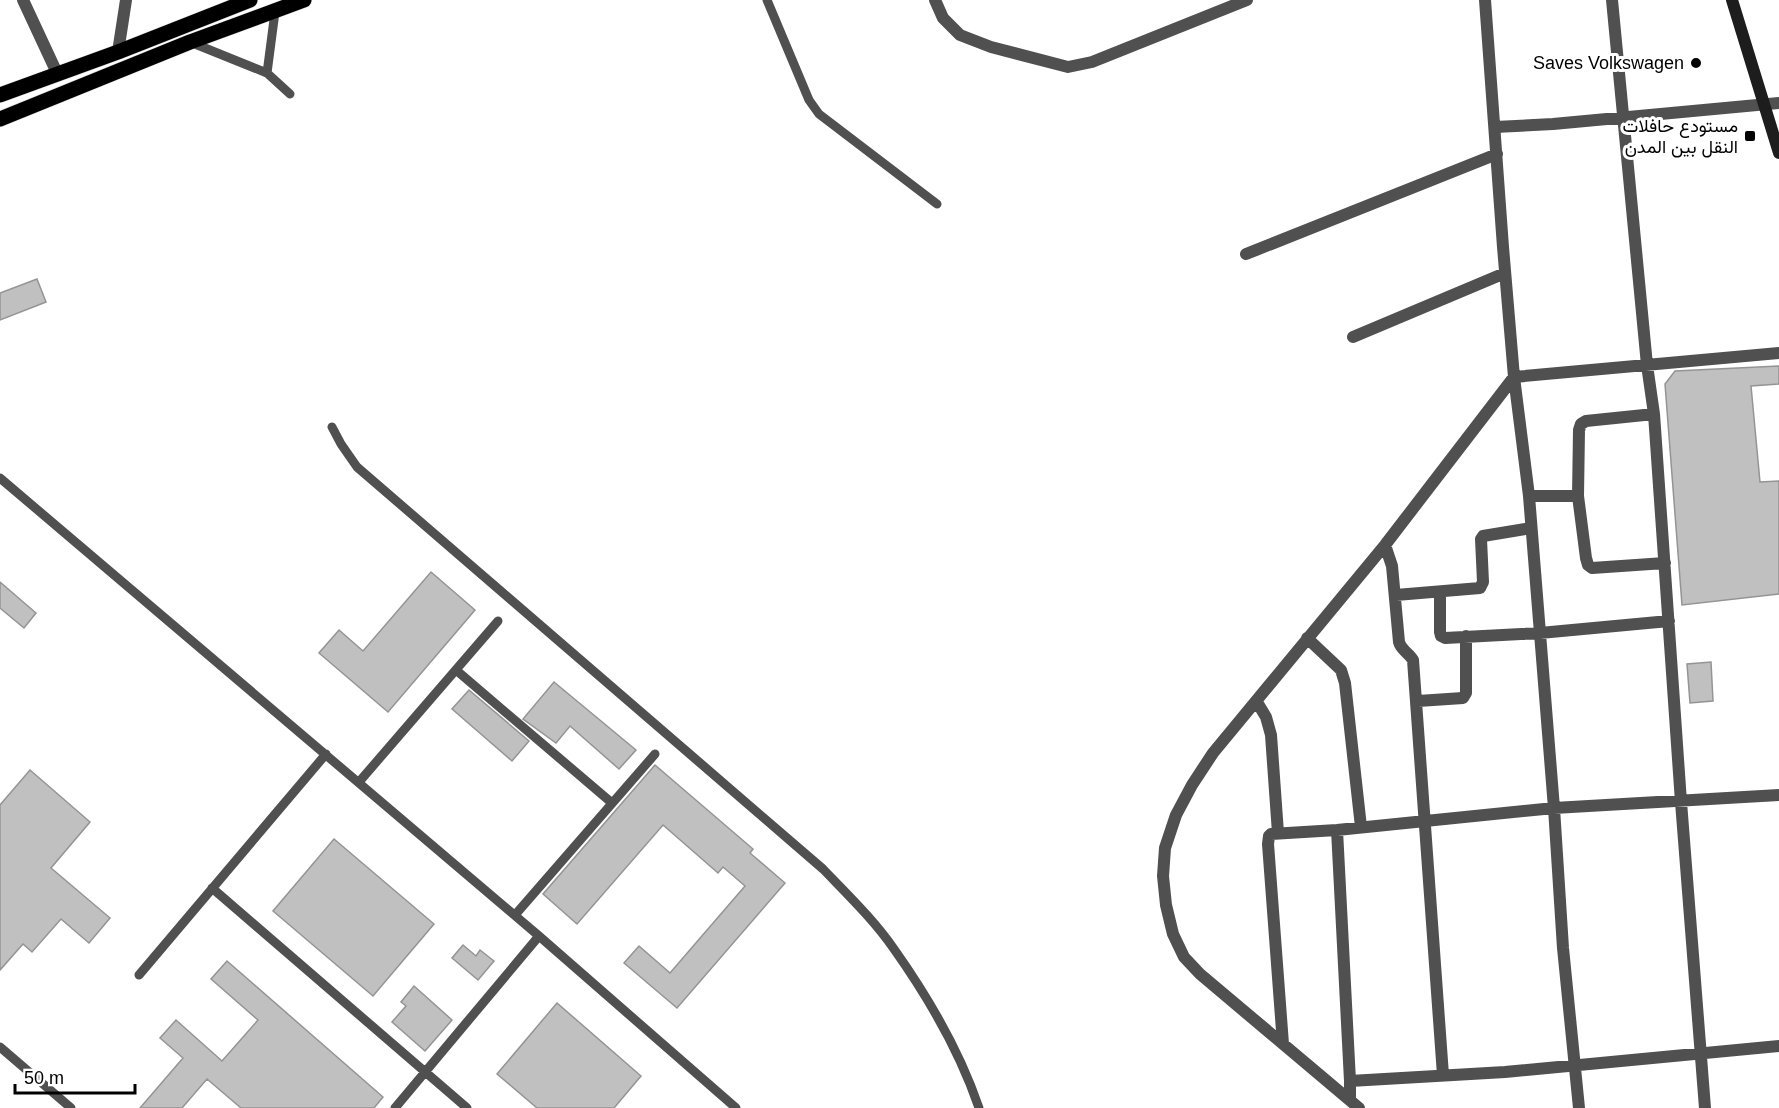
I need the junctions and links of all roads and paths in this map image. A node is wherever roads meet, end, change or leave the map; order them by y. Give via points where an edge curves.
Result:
1 (23, 0) edge
2 (126, 0) edge
3 (250, 0) edge
4 (304, 0) edge
5 (767, 0) edge
6 (935, 0) edge
7 (1247, 0) edge
8 (1485, 0) edge
9 (1612, 0) edge
10 (1732, 0) edge
11 (275, 12) junction
12 (190, 42) junction
13 (118, 52) junction
14 (57, 73) junction
15 (267, 73) junction
16 (290, 94) dead end
17 (0, 95) edge
18 (1779, 103) edge
19 (1764, 104) junction
20 (1623, 117) junction
21 (0, 119) edge
22 (1496, 127) junction
23 (1779, 153) edge
24 (1497, 154) junction
25 (937, 204) dead end
26 (1246, 254) dead end
27 (1505, 273) junction
28 (1353, 337) dead end
29 (1779, 353) edge
30 (1647, 365) junction
31 (1514, 376) junction
32 (1654, 414) junction
33 (332, 427) dead end
34 (0, 478) edge
35 (1528, 496) junction
36 (1578, 496) junction
37 (1531, 528) junction
38 (1385, 545) junction
39 (1665, 563) junction
40 (1440, 592) junction
41 (1396, 595) junction
42 (498, 621) dead end
43 (1669, 621) junction
44 (1540, 633) junction
45 (1466, 636) junction
46 (1307, 638) junction
47 (456, 670) junction
48 (1418, 701) junction
49 (1257, 702) junction
50 (326, 754) junction
51 (655, 754) dead end
52 (359, 783) junction
53 (1779, 795) edge
54 (1681, 802) junction
55 (612, 803) junction
56 (1554, 808) junction
57 (1425, 821) junction
58 (1361, 827) junction
59 (1337, 830) junction
60 (1278, 833) junction
61 (212, 888) junction
62 (515, 915) junction
63 (539, 936) junction
64 (139, 975) dead end
65 (1282, 1044) junction
66 (1779, 1046) edge
67 (0, 1047) edge
68 (1701, 1054) junction
69 (1574, 1065) junction
70 (425, 1072) junction
71 (1443, 1075) junction
72 (1350, 1081) junction
73 (1354, 1104) edge
74 (71, 1108) edge
75 (395, 1108) edge
76 (467, 1108) edge
77 (736, 1108) edge
78 (979, 1108) edge
79 (1579, 1108) edge
80 (1706, 1108) edge

1 - 14 street
2 - 13 street
3 - 13 main road
4 - 11 main road
5 - 25 lane via 809,100 819,114
6 - 7 street via 943,18 960,35 1068,67 1092,62
8 - 22 street
9 - 20 street
10 - 19 street
11 - 12 main road
11 - 15 lane
12 - 15 lane
12 - 21 main road
13 - 14 main road
14 - 17 main road
15 - 16 lane
18 - 19 street
19 - 20 street
19 - 23 street
20 - 22 street
20 - 30 street
22 - 24 street
24 - 26 street
24 - 27 street
27 - 28 street
27 - 31 street
29 - 30 street
30 - 31 street
30 - 32 street
31 - 35 street
31 - 38 street
32 - 36 street via 1581,424
32 - 39 street
33 - 78 lane via 357,466 823,869 893,948 953,1047
34 - 50 lane
35 - 36 street
35 - 37 street
36 - 39 street via 1588,565 1592,568
37 - 40 street via 1483,536 1480,588
37 - 44 street
38 - 41 street
38 - 46 street
39 - 43 street
40 - 41 street
40 - 45 street via 1441,636
41 - 48 street via 1400,647 1413,660
42 - 47 lane
43 - 44 street
43 - 54 street
44 - 45 street
44 - 56 street
45 - 48 street via 1463,698
46 - 49 street
46 - 58 street via 1341,670 1345,683
47 - 52 lane
47 - 55 lane
48 - 57 street
49 - 60 street via 1271,735
49 - 65 street via 1213,753 1176,815 1165,848 1163,876 1173,934 1184,957
50 - 52 lane
50 - 61 lane
51 - 55 lane
52 - 62 lane
53 - 54 street
54 - 56 street
54 - 68 street
55 - 62 lane
56 - 57 street
56 - 69 street
57 - 58 street
57 - 71 street
58 - 59 street
59 - 60 street
59 - 72 street
60 - 65 street via 1269,836 1268,844
61 - 64 lane
61 - 70 lane
62 - 63 lane
63 - 70 lane
63 - 77 lane
65 - 73 street
66 - 68 street
67 - 74 lane
68 - 69 street
68 - 80 street
69 - 71 street
69 - 79 street
70 - 75 lane
70 - 76 lane
71 - 72 street
72 - 73 street

